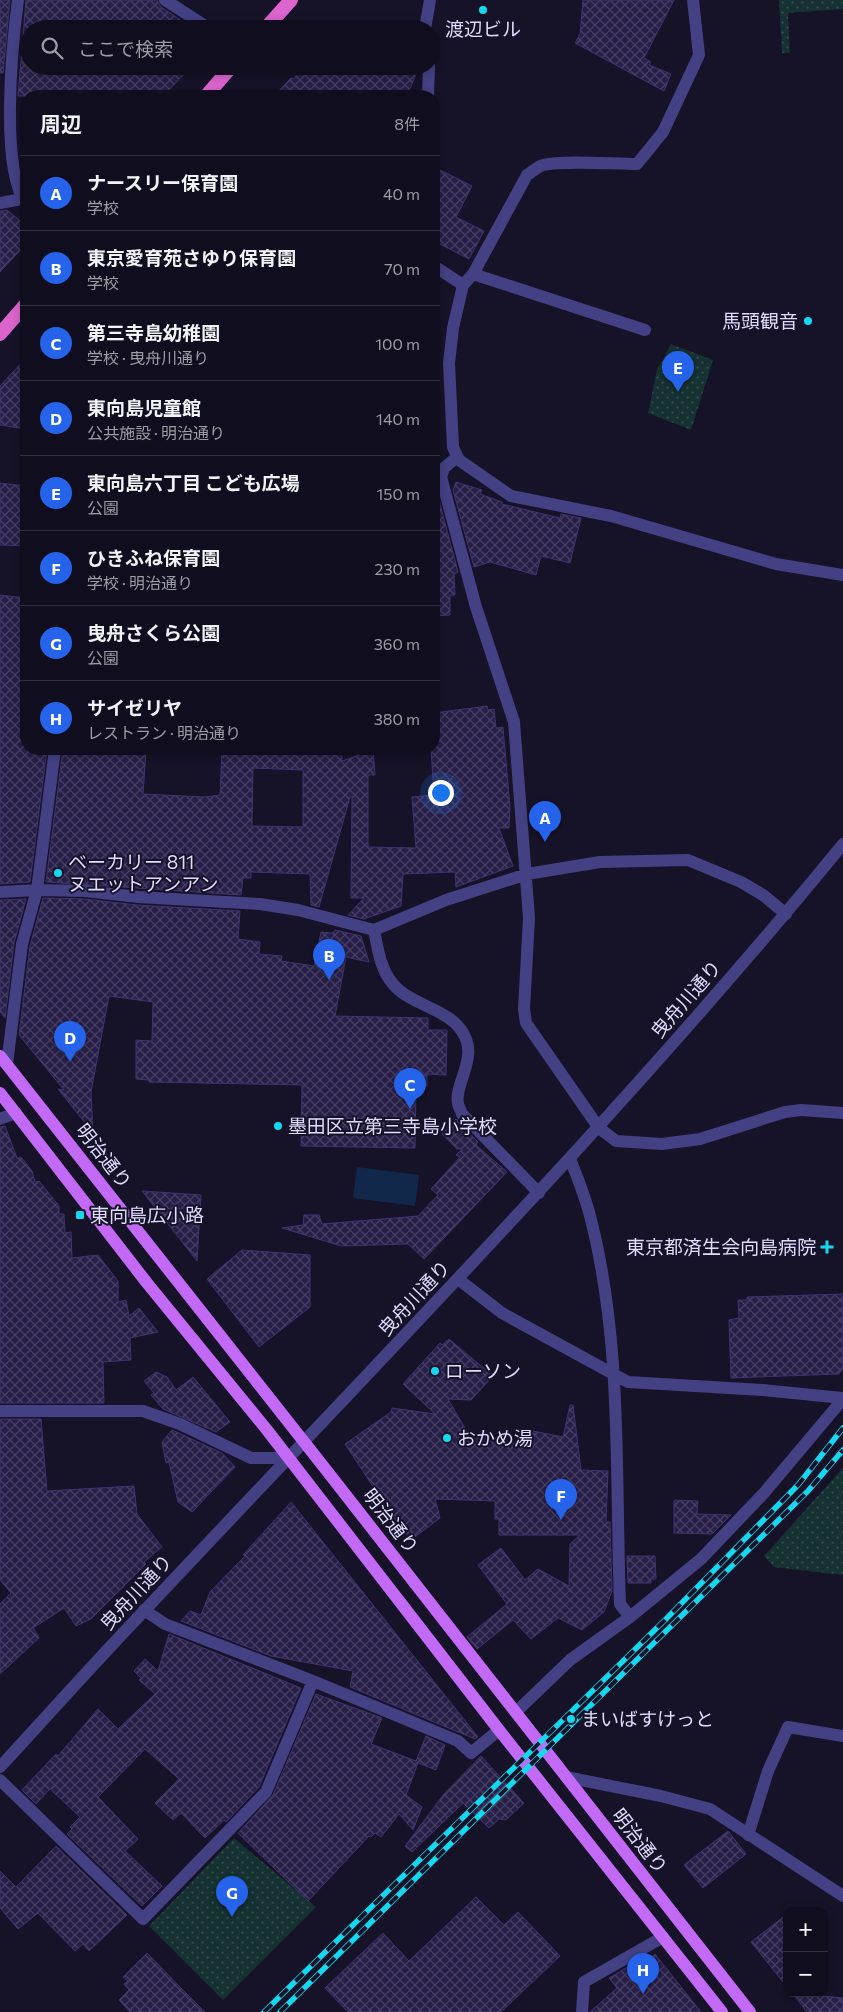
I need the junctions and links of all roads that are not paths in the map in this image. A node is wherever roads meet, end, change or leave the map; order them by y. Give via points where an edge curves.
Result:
1 (18, 0) edge
2 (166, 0) edge
3 (291, 0) edge
4 (430, 0) edge
5 (693, 0) edge
6 (196, 20) edge
7 (273, 20) edge
8 (427, 20) edge
9 (224, 75) edge
10 (429, 75) edge
11 (211, 90) edge
12 (428, 90) edge
13 (20, 194) edge
14 (20, 201) edge
15 (0, 203) edge
16 (440, 270) edge
17 (473, 274) junction
18 (463, 285) junction
19 (20, 311) edge
20 (645, 330) dead end
21 (0, 334) edge
22 (457, 457) junction
23 (843, 575) edge
24 (54, 755) edge
25 (843, 844) edge
26 (527, 874) junction
27 (37, 890) junction
28 (0, 892) edge
29 (786, 914) junction
30 (374, 930) junction
31 (3, 1060) edge
32 (0, 1093) edge
33 (16, 1113) junction
34 (843, 1113) edge
35 (0, 1119) edge
36 (599, 1128) junction
37 (570, 1159) junction
38 (539, 1192) junction
39 (458, 1279) junction
40 (612, 1374) junction
41 (843, 1398) edge
42 (0, 1411) edge
43 (304, 1441) junction
44 (288, 1458) junction
45 (144, 1610) junction
46 (630, 1617) junction
47 (313, 1681) junction
48 (516, 1712) junction
49 (499, 1730) junction
50 (843, 1736) edge
51 (0, 1767) edge
52 (566, 1777) junction
53 (0, 1780) edge
54 (748, 1835) junction
55 (843, 1896) edge
56 (663, 1937) junction
57 (582, 2012) edge
58 (722, 2012) edge
59 (750, 2012) edge

1 - 13 street via 5,100 13,182
2 - 6 street
3 - 7 highway
4 - 8 street
5 - 17 street via 699,55 663,132 645,155 637,164 559,164 533,170 527,175
9 - 11 highway
10 - 12 street
14 - 15 street
16 - 18 street
17 - 18 street
17 - 20 street
18 - 22 street via 449,363 452,447
19 - 21 highway
22 - 23 street via 511,496 611,516 776,564
22 - 26 street via 444,468 441,478 476,607 514,722
24 - 27 street
25 - 29 street, 曳舟川通り
26 - 29 street via 600,862 688,860 741,882
26 - 30 street via 446,900
26 - 36 street via 530,918 524,1009 526,1023
27 - 28 street
27 - 30 street via 260,904 298,910
27 - 31 street via 22,944
29 - 36 street, 曳舟川通り
30 - 38 street via 382,968 394,985 414,1000 445,1015 467,1040 468,1062 457,1101 462,1114
31 - 43 main road, 明治通り
32 - 33 main road
33 - 35 street
33 - 44 main road
34 - 36 street via 785,1112 700,1139 662,1144 616,1141
36 - 37 street, 曳舟川通り
37 - 38 street, 曳舟川通り
37 - 40 street via 589,1212 606,1296
38 - 39 street, 曳舟川通り
39 - 40 street via 502,1313
39 - 43 street, 曳舟川通り
40 - 41 street via 628,1382
40 - 46 street via 620,1604
41 - 46 street via 764,1493 701,1559
42 - 44 street via 143,1411 180,1424 251,1458
43 - 44 street, 曳舟川通り
43 - 48 main road, 明治通り
44 - 45 street, 曳舟川通り
44 - 49 main road
45 - 47 street via 165,1624
45 - 51 street, 曳舟川通り
46 - 48 street via 570,1660
47 - 49 street via 458,1741 471,1753
47 - 53 street via 266,1792 143,1919
48 - 52 main road, 明治通り
49 - 56 main road
50 - 54 street via 788,1728 768,1771
52 - 54 street via 710,1809
52 - 59 main road, 明治通り
54 - 55 street
56 - 57 street via 584,1982
56 - 58 main road

